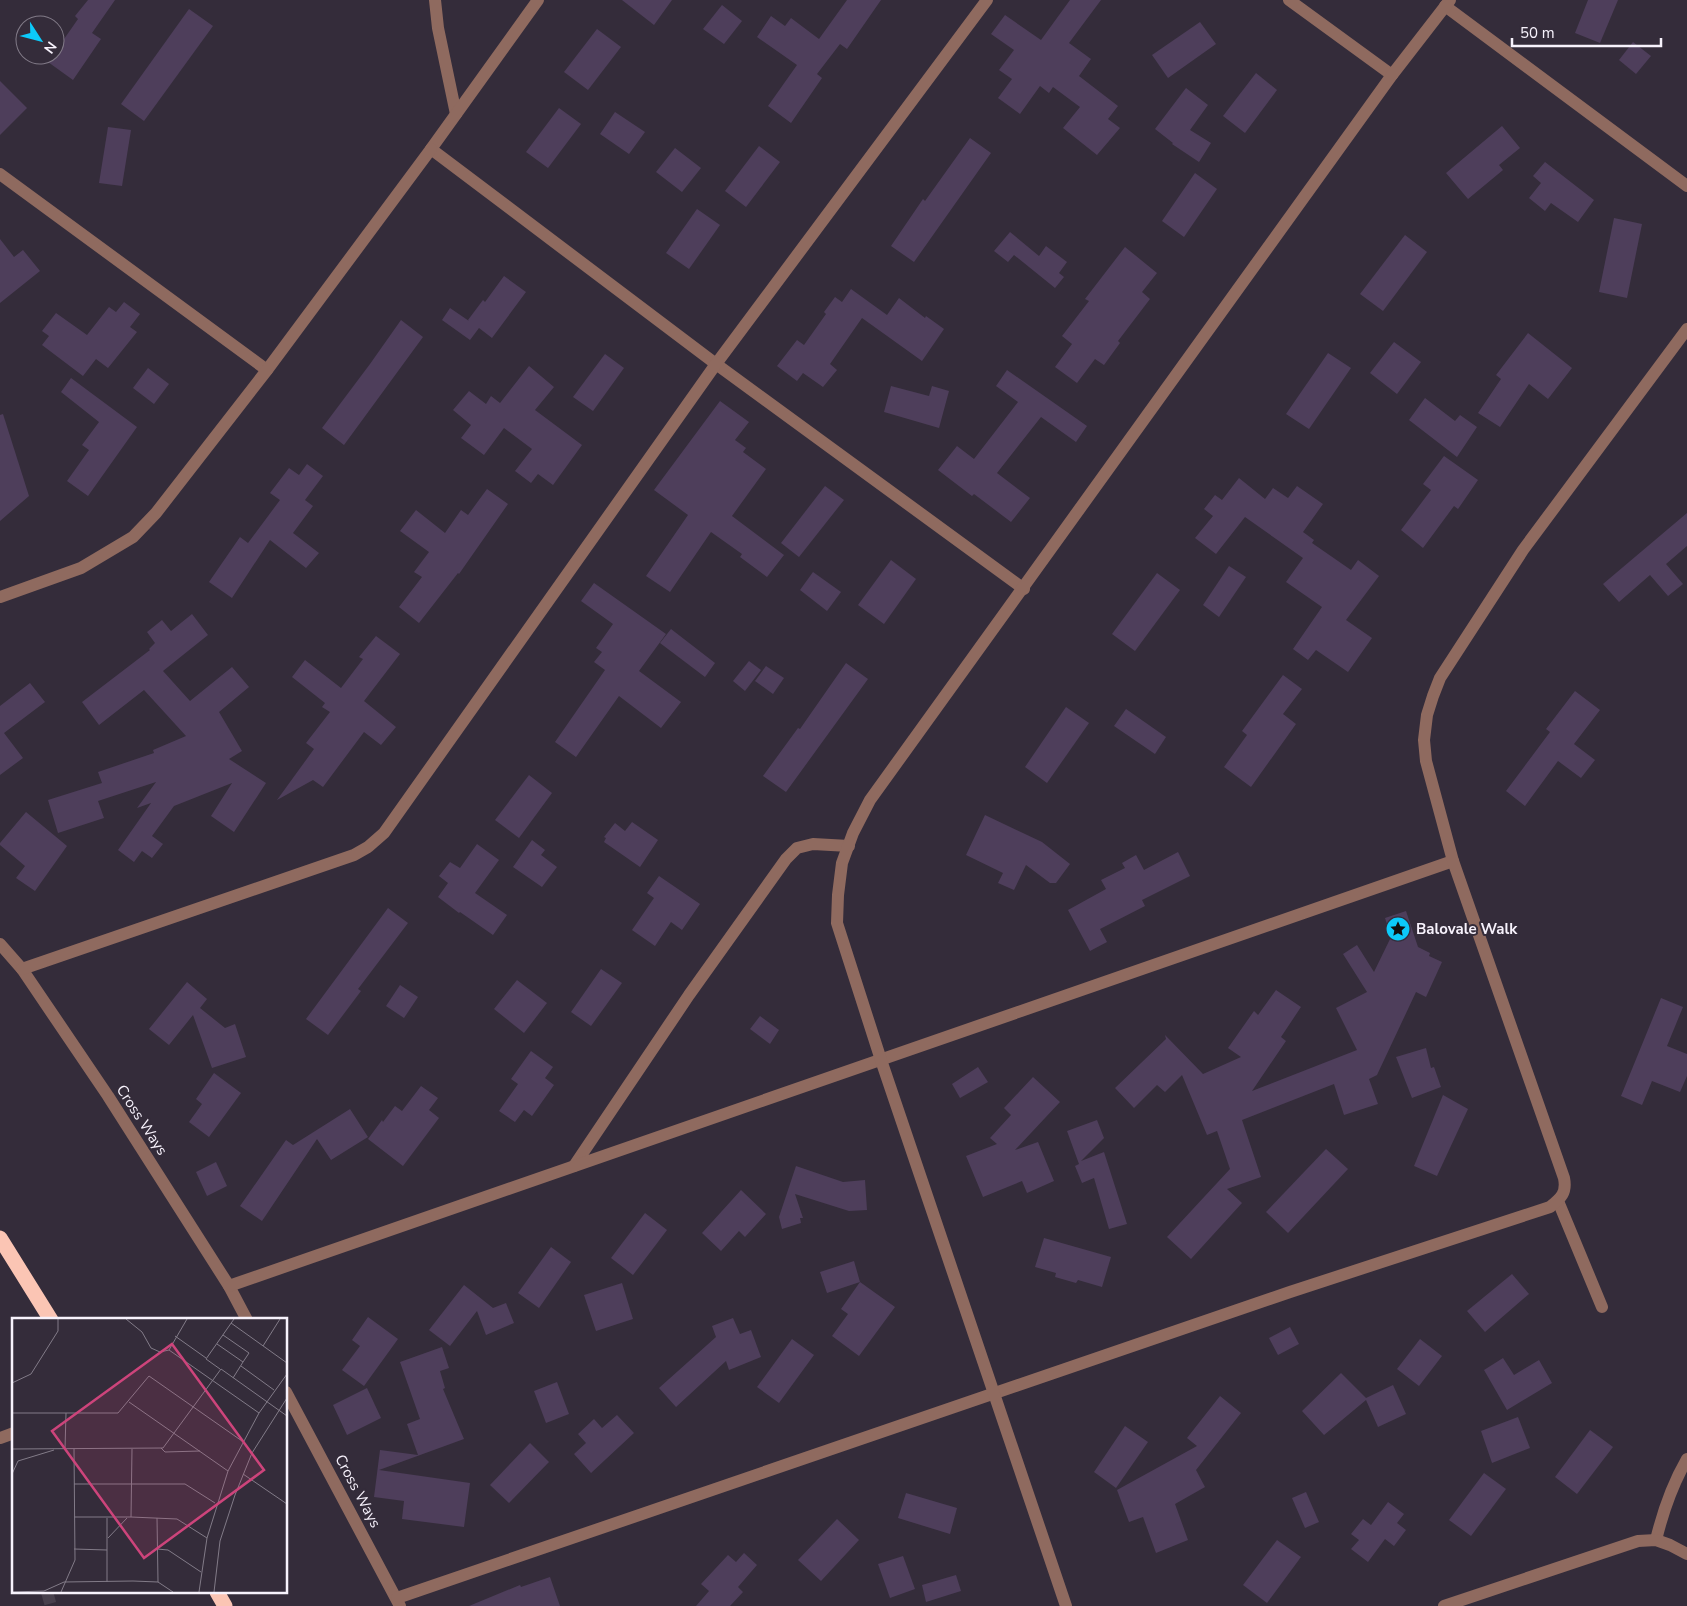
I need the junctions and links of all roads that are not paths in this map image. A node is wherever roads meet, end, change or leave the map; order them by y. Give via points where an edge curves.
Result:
1 (435, 0) edge
2 (538, 0) edge
3 (987, 0) edge
4 (1289, 0) edge
5 (1447, 3) edge
6 (1392, 75) junction
7 (456, 114) junction
8 (431, 149) junction
9 (0, 174) edge
10 (1687, 186) edge
11 (1687, 329) edge
12 (716, 364) junction
13 (267, 370) junction
14 (1024, 589) junction
15 (0, 597) edge
16 (849, 846) junction
17 (1453, 861) junction
18 (0, 944) edge
19 (22, 969) junction
20 (881, 1060) junction
21 (574, 1166) junction
22 (1558, 1201) junction
23 (0, 1238) edge
24 (229, 1286) junction
25 (1602, 1307) dead end
26 (50, 1318) edge
27 (246, 1318) edge
28 (994, 1394) junction
29 (288, 1396) edge
30 (12, 1434) edge
31 (0, 1438) edge
32 (1687, 1459) edge
33 (1656, 1540) junction
34 (1687, 1554) edge
35 (218, 1594) edge
36 (399, 1602) edge
37 (225, 1606) edge
38 (1066, 1606) edge
39 (1444, 1606) edge

1 - 7 street
2 - 7 street
3 - 12 street
4 - 6 street
5 - 6 street
5 - 10 street
6 - 14 street
7 - 8 street
8 - 12 street
8 - 13 street
9 - 13 street
11 - 17 street via 1523,550 1440,678 1427,715 1424,740 1426,761
12 - 14 street
12 - 19 street via 384,833 368,847
13 - 15 street via 156,513 133,537 81,568
14 - 16 street via 870,800
16 - 20 street via 842,864 837,923
16 - 21 street via 813,844 798,848 786,859 689,995
17 - 20 street
17 - 22 street via 1564,1178 1566,1186
18 - 19 street, Cross Ways
19 - 24 street, Cross Ways via 108,1096
20 - 21 street
20 - 28 street
21 - 24 street
22 - 25 street
22 - 28 street via 1550,1207
23 - 26 highway
24 - 27 street, Cross Ways
28 - 36 street
28 - 38 street
29 - 36 street, Cross Ways
30 - 31 street
32 - 33 street via 1662,1514
33 - 34 street
33 - 39 street via 1638,1542
35 - 37 highway

